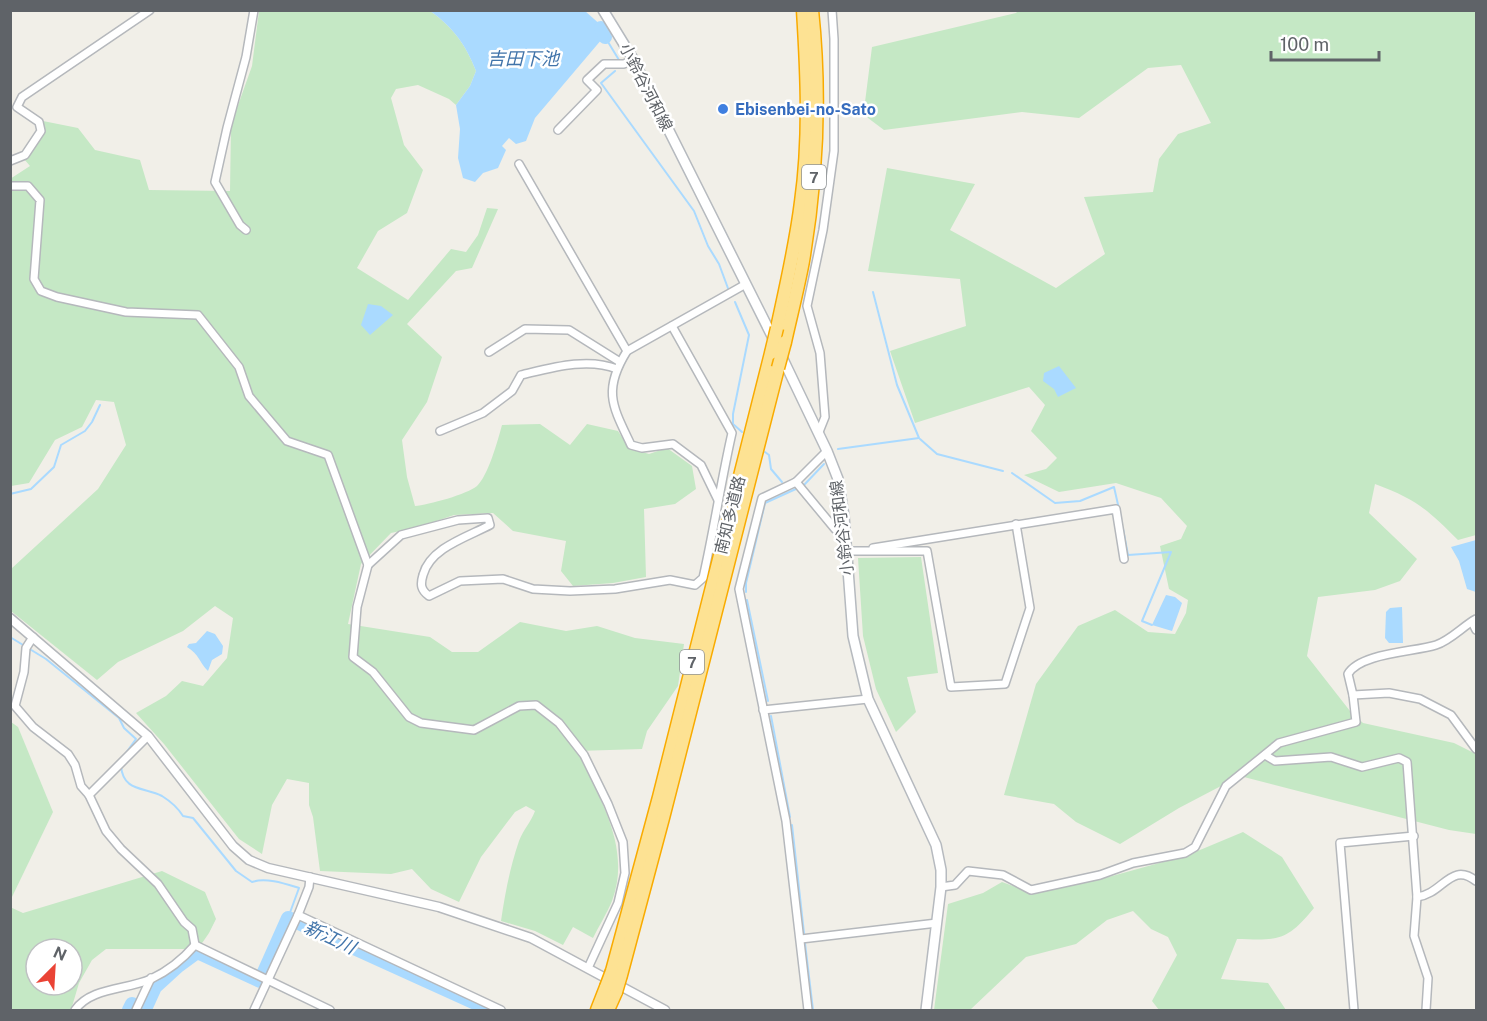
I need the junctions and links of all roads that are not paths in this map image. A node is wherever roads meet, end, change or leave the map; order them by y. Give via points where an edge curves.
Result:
1 (150, 10) edge
2 (254, 10) edge
3 (603, 10) edge
4 (804, 10) edge
5 (812, 10) edge
6 (832, 10) edge
7 (633, 59) junction
8 (558, 130) dead end
9 (10, 161) edge
10 (519, 164) dead end
11 (10, 186) edge
12 (246, 230) dead end
13 (746, 284) junction
14 (672, 326) junction
15 (627, 351) junction
16 (489, 352) dead end
17 (619, 366) junction
18 (440, 431) dead end
19 (819, 432) junction
20 (827, 451) junction
21 (796, 482) junction
22 (719, 500) junction
23 (1016, 524) junction
24 (845, 534) junction
25 (850, 551) junction
26 (1124, 559) dead end
27 (368, 565) junction
28 (10, 618) edge
29 (1474, 620) edge
30 (1476, 630) edge
31 (33, 637) junction
32 (1353, 694) junction
33 (868, 699) junction
34 (763, 710) junction
35 (148, 736) junction
36 (1476, 749) edge
37 (1265, 755) junction
38 (89, 795) junction
39 (1414, 836) junction
40 (310, 877) junction
41 (1476, 881) edge
42 (941, 887) junction
43 (1417, 897) junction
44 (298, 915) junction
45 (937, 923) junction
46 (801, 939) junction
47 (195, 945) junction
48 (588, 968) junction
49 (616, 973) junction
50 (151, 978) junction
51 (268, 979) junction
52 (611, 989) junction
53 (75, 1011) edge
54 (136, 1011) edge
55 (254, 1011) edge
56 (330, 1011) edge
57 (501, 1011) edge
58 (597, 1011) edge
59 (608, 1011) edge
60 (665, 1011) edge
61 (808, 1011) edge
62 (926, 1011) edge
63 (1354, 1011) edge
64 (1426, 1011) edge

1 - 9 street via 22,97 17,107 39,123 41,131 25,155
2 - 12 street via 215,182
3 - 7 main road, 小鈴谷河和線
4 - 49 highway, 南知多道路 / 7, bridge via 807,82 802,201 771,353
5 - 49 highway, 南知多道路 / 7, bridge via 818,75 816,154 802,264 663,818
6 - 19 street via 834,151 807,306 820,353 825,417
7 - 8 street via 624,64 601,65 587,80 597,90
7 - 13 main road, 小鈴谷河和線
10 - 15 street
11 - 27 street via 28,186 40,200 34,279 41,291 126,312 198,315 239,368 249,396 287,441 328,455
13 - 14 street
13 - 19 main road, 小鈴谷河和線
14 - 15 street
14 - 22 street via 732,433
15 - 17 street
16 - 17 street via 525,329 569,330
17 - 18 street via 566,365 521,375 512,391 483,413
17 - 22 street via 613,383 613,408 632,445 642,448 673,444 701,465
19 - 20 main road, 小鈴谷河和線
20 - 21 street
20 - 24 main road, 小鈴谷河和線 via 838,479
21 - 24 street via 835,530
21 - 34 street via 762,498 754,510 739,589
22 - 27 street via 703,578 694,585 670,580 570,591 533,589 503,579 460,581 429,596 420,584 426,563 451,544 490,525 488,518 458,520 401,535
23 - 25 street
23 - 25 street via 1030,608 1005,684 951,687 927,551
23 - 26 street via 1116,509
24 - 25 main road, 小鈴谷河和線
25 - 33 main road, 小鈴谷河和線 via 853,636
27 - 48 street via 357,608 353,657 373,672 409,717 421,723 474,730 519,706 536,705 559,723 584,755 623,842 624,873 618,903
28 - 31 street
29 - 30 street
29 - 32 street via 1438,645 1386,654 1351,668 1348,674
31 - 35 street
31 - 38 street via 26,648 15,706 33,727 68,754 81,786
32 - 36 street via 1389,693 1420,699 1451,715
32 - 37 street via 1356,722 1279,743
33 - 34 street
33 - 42 main road, 小鈴谷河和線 via 936,845
34 - 46 street via 786,821
35 - 38 street
35 - 40 street via 240,854 267,868
37 - 39 street via 1275,761 1331,757 1362,767 1399,758 1407,762
37 - 42 street via 1226,786 1195,848 1185,853 1031,890 1003,875 968,871 955,885
38 - 47 street via 106,831 158,884 192,929
39 - 43 street
39 - 63 street via 1341,843
40 - 44 street
40 - 48 street via 449,910 531,938
41 - 43 street via 1458,873 1426,896
42 - 45 main road, 小鈴谷河和線
43 - 64 street via 1414,936 1428,978
44 - 51 street
44 - 57 street
45 - 46 street
45 - 62 main road, 小鈴谷河和線
46 - 61 street
47 - 50 street via 185,958
47 - 51 street
48 - 60 street
49 - 52 highway, 南知多道路 / 7, bridge
50 - 53 street via 88,998
50 - 54 street
51 - 55 street
51 - 56 street
52 - 58 highway, 南知多道路 / 7
52 - 59 highway, 南知多道路 / 7

